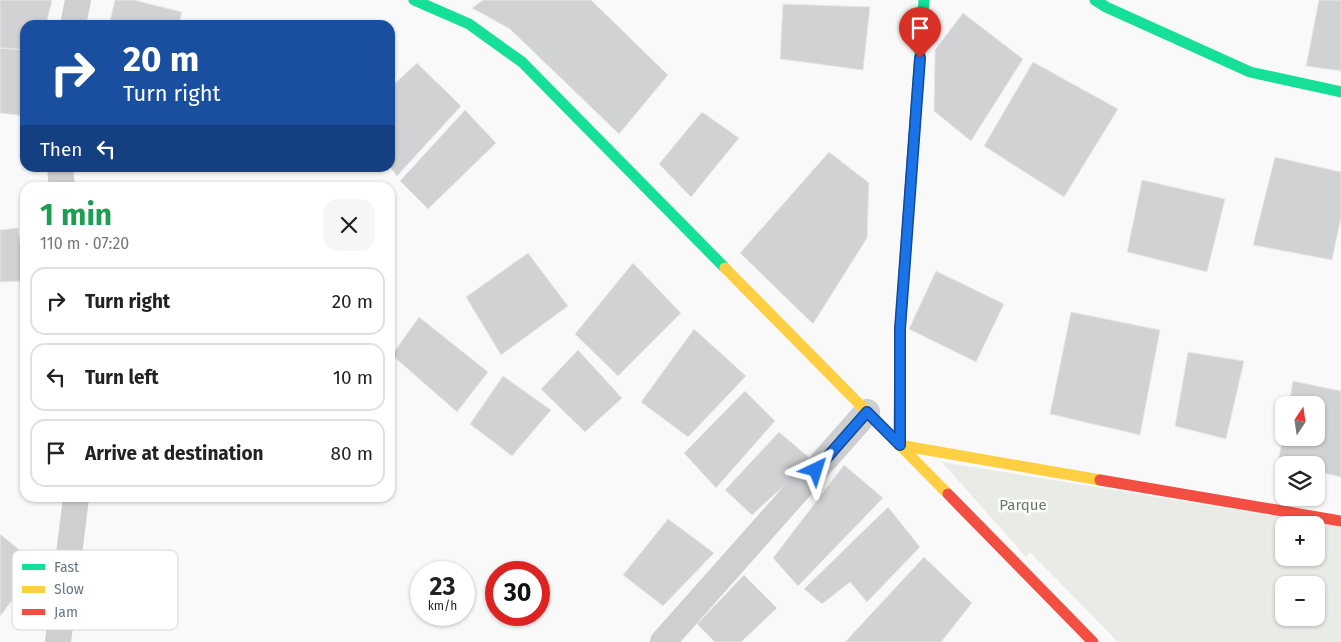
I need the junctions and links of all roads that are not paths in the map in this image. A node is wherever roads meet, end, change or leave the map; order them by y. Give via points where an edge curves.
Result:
1 (78, 0) edge
2 (414, 0) edge
3 (924, 0) edge
4 (1104, 2) edge
5 (74, 20) edge
6 (1341, 92) edge
7 (867, 412) junction
8 (900, 445) junction
9 (76, 502) edge
10 (1341, 521) edge
11 (70, 550) edge
12 (663, 642) edge
13 (1093, 642) edge

1 - 5 street
2 - 7 street via 469,24 522,62
3 - 8 street via 900,329
4 - 6 street via 1250,72
7 - 8 street
7 - 12 street
8 - 10 street
8 - 13 street
9 - 11 street

